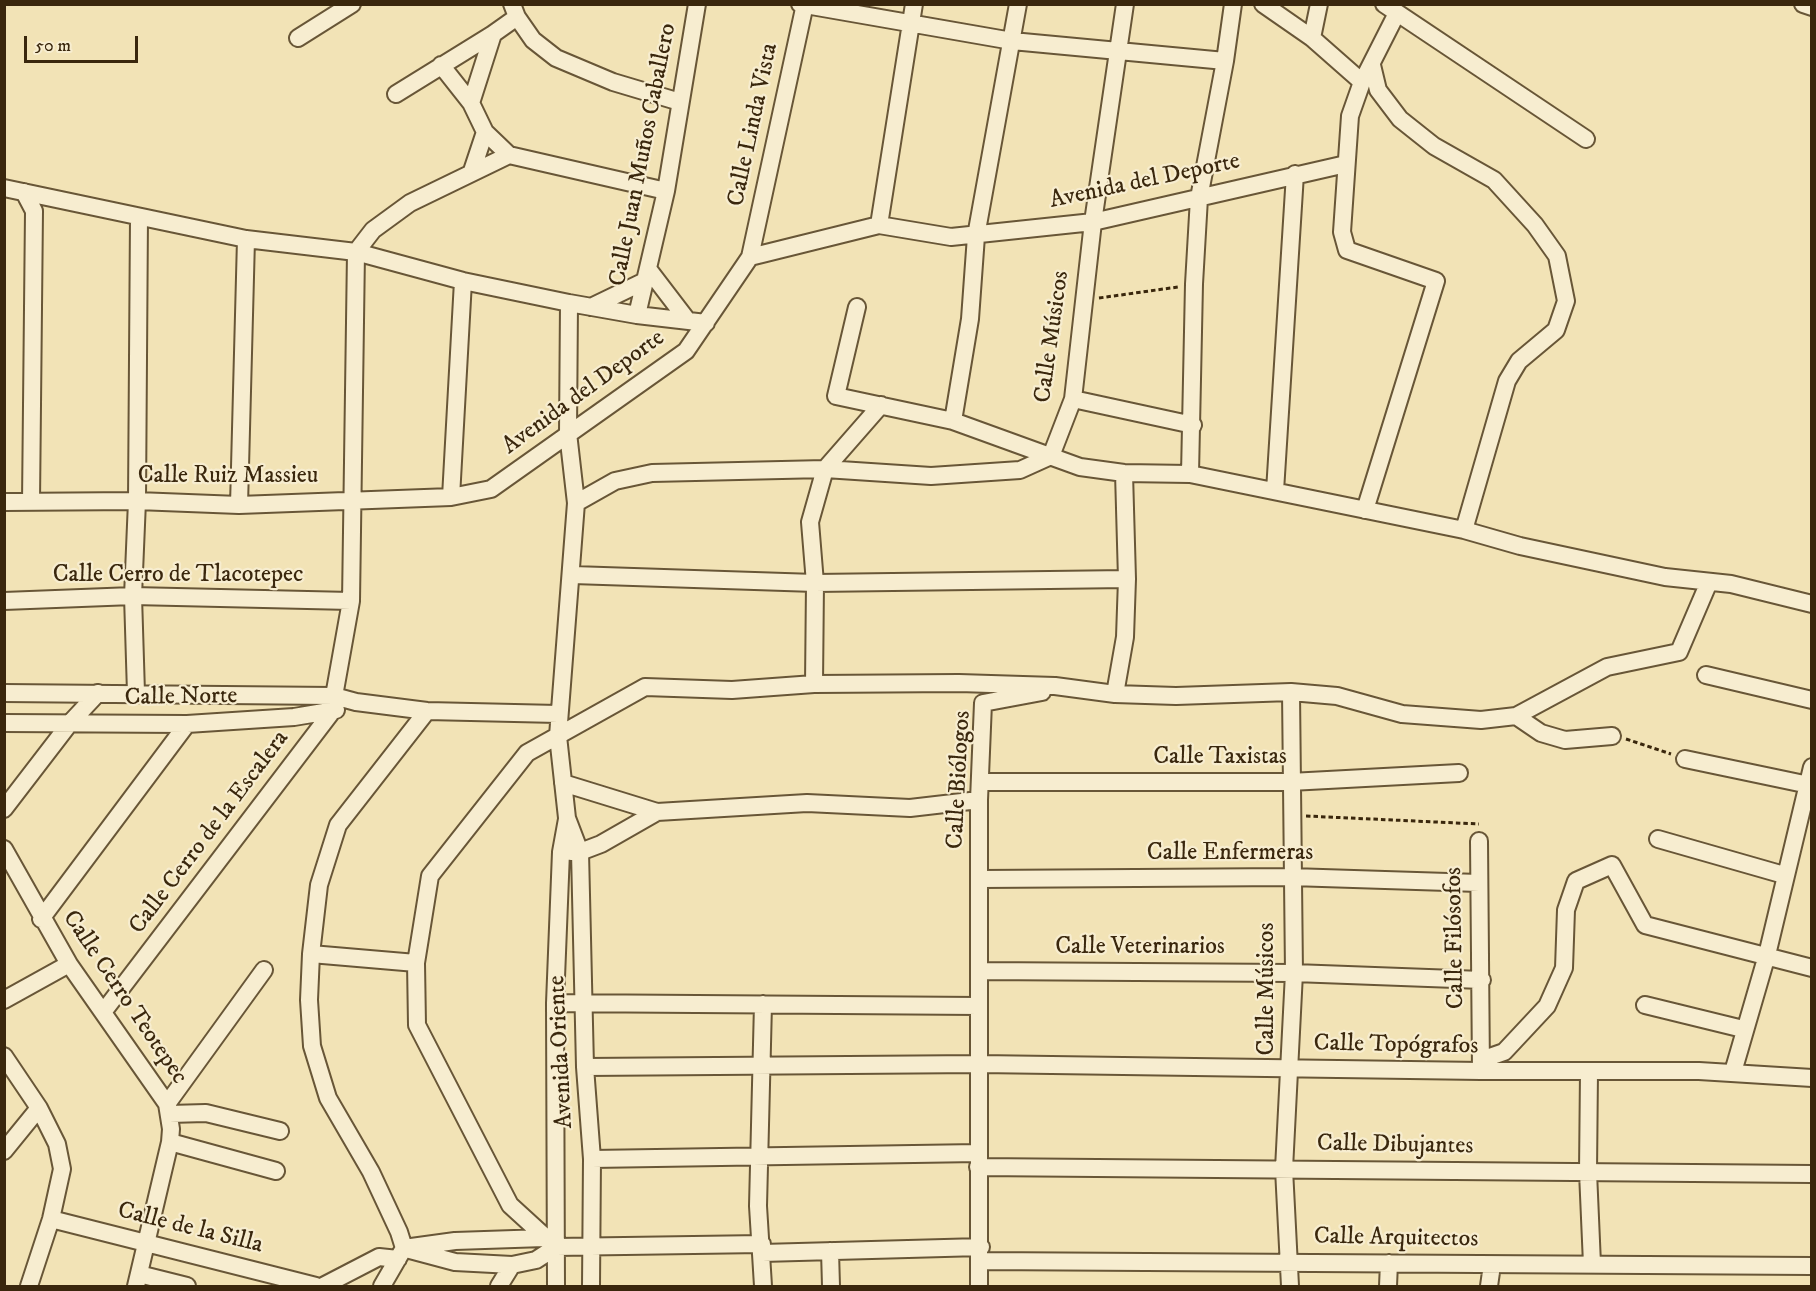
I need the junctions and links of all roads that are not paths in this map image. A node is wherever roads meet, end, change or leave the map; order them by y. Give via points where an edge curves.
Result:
1 (352, 4) edge
2 (697, 4) edge
3 (800, 4) edge
4 (914, 4) edge
5 (1018, 4) edge
6 (1125, 4) edge
7 (1233, 4) edge
8 (1263, 4) edge
9 (1319, 4) edge
10 (1803, 4) edge
11 (805, 5) edge
12 (1812, 7) edge
13 (1390, 10) edge
14 (514, 11) edge
15 (911, 24) junction
16 (492, 34) junction
17 (298, 38) dead end
18 (1312, 38) junction
19 (1012, 41) junction
20 (1118, 50) junction
21 (1225, 61) junction
22 (441, 65) junction
23 (1372, 65) junction
24 (1362, 82) junction
25 (396, 94) dead end
26 (680, 102) junction
27 (471, 103) junction
28 (485, 132) junction
29 (1586, 139) dead end
30 (509, 155) junction
31 (1346, 164) junction
32 (472, 171) junction
33 (1295, 174) junction
34 (4, 188) edge
35 (666, 191) junction
36 (24, 192) junction
37 (1199, 198) junction
38 (139, 218) junction
39 (1093, 222) junction
40 (879, 225) junction
41 (978, 228) junction
42 (246, 239) junction
43 (356, 252) junction
44 (750, 257) junction
45 (648, 275) junction
46 (463, 281) junction
47 (569, 303) junction
48 (591, 307) junction
49 (857, 307) dead end
50 (637, 315) junction
51 (688, 321) junction
52 (706, 323) junction
53 (1073, 399) junction
54 (881, 405) junction
55 (953, 421) junction
56 (1193, 425) junction
57 (568, 433) junction
58 (1051, 456) junction
59 (825, 469) junction
60 (1124, 473) junction
61 (1190, 474) junction
62 (1275, 491) junction
63 (451, 497) junction
64 (351, 500) junction
65 (137, 501) junction
66 (4, 502) edge
67 (31, 502) junction
68 (576, 504) junction
69 (239, 505) junction
70 (1365, 510) junction
71 (1464, 530) junction
72 (573, 575) junction
73 (1127, 579) junction
74 (1709, 582) junction
75 (815, 583) junction
76 (133, 596) junction
77 (4, 601) edge
78 (351, 601) junction
79 (1812, 604) edge
80 (1706, 675) dead end
81 (814, 684) junction
82 (1055, 686) junction
83 (1291, 692) junction
84 (4, 693) edge
85 (98, 693) junction
86 (136, 693) junction
87 (1115, 694) junction
88 (1812, 700) edge
89 (332, 704) junction
90 (427, 711) junction
91 (558, 714) junction
92 (1516, 716) junction
93 (4, 723) edge
94 (70, 723) junction
95 (187, 724) junction
96 (558, 735) junction
97 (1612, 736) road end
98 (1685, 759) road end
99 (1812, 767) edge
100 (1459, 773) dead end
101 (981, 782) junction
102 (1290, 782) junction
103 (563, 783) junction
104 (1809, 785) junction
105 (979, 800) junction
106 (4, 809) edge
107 (657, 812) junction
108 (567, 818) junction
109 (1479, 832) road end
110 (1658, 839) dead end
111 (4, 849) edge
112 (561, 852) junction
113 (580, 852) junction
114 (1784, 875) junction
115 (1291, 877) junction
116 (981, 879) junction
117 (1479, 883) junction
118 (41, 919) junction
119 (311, 954) junction
120 (1767, 955) junction
121 (416, 963) junction
122 (69, 964) junction
123 (1812, 968) edge
124 (264, 970) dead end
125 (979, 971) junction
126 (1294, 973) junction
127 (1482, 980) junction
128 (4, 1000) edge
129 (555, 1003) junction
130 (584, 1004) junction
131 (763, 1004) junction
132 (1645, 1005) dead end
133 (979, 1006) junction
134 (104, 1011) junction
135 (1743, 1029) junction
136 (4, 1056) edge
137 (980, 1064) junction
138 (1481, 1066) junction
139 (585, 1067) junction
140 (761, 1068) junction
141 (1291, 1068) junction
142 (1589, 1072) junction
143 (1732, 1072) junction
144 (1812, 1078) edge
145 (39, 1108) junction
146 (168, 1109) junction
147 (280, 1131) dead end
148 (170, 1142) junction
149 (4, 1151) edge
150 (760, 1156) junction
151 (592, 1159) junction
152 (978, 1160) junction
153 (1284, 1169) junction
154 (276, 1171) dead end
155 (1588, 1172) junction
156 (1812, 1174) edge
157 (51, 1219) junction
158 (550, 1242) junction
159 (145, 1243) junction
160 (591, 1246) junction
161 (762, 1249) junction
162 (830, 1251) junction
163 (401, 1253) junction
164 (980, 1254) junction
165 (1291, 1262) junction
166 (1389, 1263) junction
167 (1592, 1264) junction
168 (512, 1265) junction
169 (1492, 1265) junction
170 (1812, 1266) edge
171 (138, 1280) edge
172 (386, 1280) edge
173 (278, 1281) edge
174 (29, 1284) edge
175 (187, 1287) edge
176 (316, 1287) edge
177 (323, 1287) edge
178 (499, 1287) edge
179 (556, 1287) edge
180 (591, 1287) edge
181 (763, 1287) edge
182 (831, 1287) edge
183 (979, 1287) edge
184 (1290, 1287) edge
185 (1388, 1287) edge
186 (1489, 1287) edge

1 - 17 street
2 - 26 street, Calle Juan Muños Caballero
3 - 11 street
4 - 15 street
5 - 19 street
6 - 20 street, Calle Músicos
7 - 21 street
8 - 18 street
9 - 18 street
10 - 12 street
11 - 15 street
11 - 44 street, Calle Linda Vista
13 - 23 street
13 - 29 street
14 - 16 street
14 - 26 street via 533,40 556,58 613,82
15 - 19 street
15 - 40 street
16 - 22 street
16 - 27 street
18 - 24 street
19 - 20 street
19 - 41 street
20 - 21 street
20 - 39 street, Calle Músicos
21 - 37 street
22 - 25 street
22 - 27 street
23 - 24 street
23 - 71 street via 1378,90 1400,118 1434,146 1494,180 1535,225 1557,256 1566,301 1556,330 1520,361 1507,381
24 - 31 street via 1350,116
26 - 35 street, Calle Juan Muños Caballero
27 - 28 street
28 - 30 street
28 - 32 street
30 - 32 street
30 - 35 street
31 - 33 street, Avenida del Deporte
31 - 70 street via 1342,232 1347,250 1436,281
32 - 43 street via 410,203 374,230
33 - 37 street, Avenida del Deporte
33 - 62 street
34 - 36 street
35 - 45 street, Calle Juan Muños Caballero
36 - 38 street
36 - 67 street via 34,212
37 - 39 street, Avenida del Deporte
37 - 56 street
38 - 42 street
38 - 65 street
39 - 41 street, Avenida del Deporte
39 - 53 street, Calle Músicos
40 - 41 street, Avenida del Deporte via 951,237
40 - 44 street
41 - 55 street via 970,319
42 - 43 street
42 - 69 street
43 - 46 street
43 - 64 street
44 - 52 street, Avenida del Deporte
45 - 48 street
45 - 50 street, Calle Juan Muños Caballero
45 - 51 street
46 - 47 street
46 - 63 street
47 - 48 street
47 - 57 street, Avenida Oriente
48 - 50 street
49 - 54 street via 836,396
50 - 51 street
51 - 52 street
52 - 57 street, Avenida del Deporte via 686,351
53 - 56 street
53 - 58 street, Calle Músicos
54 - 55 street
54 - 59 street
55 - 58 street
56 - 61 street
57 - 63 street, Avenida del Deporte via 491,489
57 - 68 street, Avenida Oriente
58 - 59 street via 1020,470 931,476
58 - 60 street via 1080,467
59 - 68 street via 652,473 615,481
59 - 75 street via 810,522
60 - 61 street
60 - 73 street
61 - 62 street
62 - 70 street
63 - 64 street, Calle Ruiz Massieu
64 - 69 street, Calle Ruiz Massieu
64 - 78 street
65 - 67 street, Calle Ruiz Massieu
65 - 69 street, Calle Ruiz Massieu
65 - 76 street
66 - 67 street, Calle Ruiz Massieu
68 - 72 street, Avenida Oriente
70 - 71 street
71 - 74 street via 1631,570
72 - 75 street
72 - 91 street, Avenida Oriente
73 - 75 street
73 - 87 street via 1125,638
74 - 79 street
74 - 92 street via 1679,652 1607,667
75 - 81 street
76 - 77 street, Calle Cerro de Tlacotepec
76 - 78 street, Calle Cerro de Tlacotepec
76 - 86 street
78 - 89 street
80 - 88 street
81 - 82 street
81 - 96 street via 732,690 645,687
82 - 87 street, Calle Biólogos
82 - 101 street, Calle Biólogos via 1037,694 983,703
83 - 87 street, Calle Biólogos
83 - 92 street, Calle Biólogos via 1337,696 1402,714 1481,720
83 - 102 street, Calle Músicos
84 - 85 street, Calle Norte
85 - 86 street, Calle Norte
85 - 94 street
86 - 89 street, Calle Norte
89 - 90 street, Calle Norte via 356,702
89 - 95 street, Calle Norte
89 - 134 street, Calle Cerro de la Escalera
90 - 91 street, Calle Norte
90 - 119 street via 338,825 320,885
91 - 96 street, Avenida Oriente
92 - 97 street via 1540,733 1565,740
93 - 94 street, Calle Norte
94 - 95 street, Calle Norte
94 - 106 street
95 - 118 street
96 - 103 street, Avenida Oriente
96 - 121 street via 527,753 430,876
98 - 104 street
99 - 104 street
100 - 102 street, Calle Taxistas
101 - 102 street, Calle Taxistas
101 - 105 street, Calle Biólogos
102 - 115 street, Calle Músicos
103 - 107 street
103 - 108 street, Avenida Oriente
104 - 114 street
105 - 107 street via 910,808 807,803
105 - 116 street, Calle Biólogos
107 - 113 street
108 - 112 street, Avenida Oriente
108 - 113 street, Avenida Oriente
109 - 117 street, Calle Filósofos
110 - 114 street
111 - 118 street, Calle Cerro Teotepec
112 - 113 street
112 - 129 street, Avenida Oriente
113 - 130 street, Avenida Oriente
114 - 120 street
115 - 116 street, Calle Enfermeras
115 - 117 street, Calle Enfermeras
115 - 126 street, Calle Músicos
116 - 125 street, Calle Biólogos
117 - 127 street, Calle Filósofos
118 - 122 street, Calle Cerro Teotepec
119 - 121 street
119 - 163 street via 312,1046 328,1098 371,1172 399,1232
120 - 123 street
120 - 135 street
120 - 138 street via 1645,925 1612,866 1576,881 1566,910 1564,968 1547,1006 1504,1052
121 - 158 street via 417,1025 510,1205
122 - 128 street
122 - 134 street, Calle Cerro Teotepec
124 - 146 street
125 - 126 street, Calle Veterinarios
125 - 133 street, Calle Biólogos
126 - 127 street, Calle Veterinarios
126 - 141 street, Calle Músicos
127 - 138 street, Calle Filósofos
129 - 130 street
129 - 158 street, Avenida Oriente
130 - 131 street
130 - 139 street, Avenida Oriente
131 - 133 street
131 - 140 street
132 - 135 street
133 - 137 street, Calle Biólogos
134 - 146 street, Calle Cerro Teotepec
135 - 143 street
136 - 145 street
137 - 140 street, Calle Topógrafos
137 - 141 street, Calle Topógrafos
137 - 152 street, Calle Biólogos
138 - 141 street, Calle Topógrafos
138 - 142 street, Calle Topógrafos
139 - 140 street, Calle Topógrafos
139 - 151 street, Avenida Oriente
140 - 150 street
141 - 153 street, Calle Músicos
142 - 143 street, Calle Topógrafos
142 - 155 street
143 - 144 street, Calle Topógrafos
145 - 149 street
145 - 157 street via 57,1144 62,1169
146 - 147 street via 206,1113
146 - 148 street, Calle Cerro Teotepec
148 - 154 street
148 - 159 street, Calle Cerro Teotepec
150 - 151 street, Calle Dibujantes
150 - 152 street, Calle Dibujantes
150 - 161 street via 758,1206
151 - 160 street, Avenida Oriente
152 - 153 street, Calle Dibujantes
152 - 164 street, Calle Biólogos
153 - 155 street, Calle Dibujantes
153 - 165 street, Calle Músicos
155 - 156 street, Calle Dibujantes
155 - 167 street
157 - 159 street, Calle de la Silla
157 - 174 street
158 - 160 street, Calle Arquitectos
158 - 163 street, Calle Arquitectos via 455,1241
158 - 168 street via 536,1260
158 - 179 street, Avenida Oriente
159 - 171 street, Calle Cerro Teotepec
159 - 173 street, Calle de la Silla
160 - 161 street, Calle Arquitectos
160 - 180 street, Avenida Oriente
161 - 162 street, Calle Arquitectos
161 - 181 street
162 - 164 street, Calle Arquitectos
162 - 182 street
163 - 168 street via 455,1262
163 - 172 street
163 - 177 street, Calle Arquitectos via 380,1257
164 - 165 street, Calle Arquitectos
164 - 183 street, Calle Biólogos
165 - 166 street, Calle Arquitectos
165 - 184 street, Calle Músicos
166 - 169 street, Calle Arquitectos
166 - 185 street
167 - 169 street, Calle Arquitectos
167 - 170 street, Calle Arquitectos
168 - 178 street
169 - 186 street
171 - 175 street
173 - 176 street, Calle de la Silla

